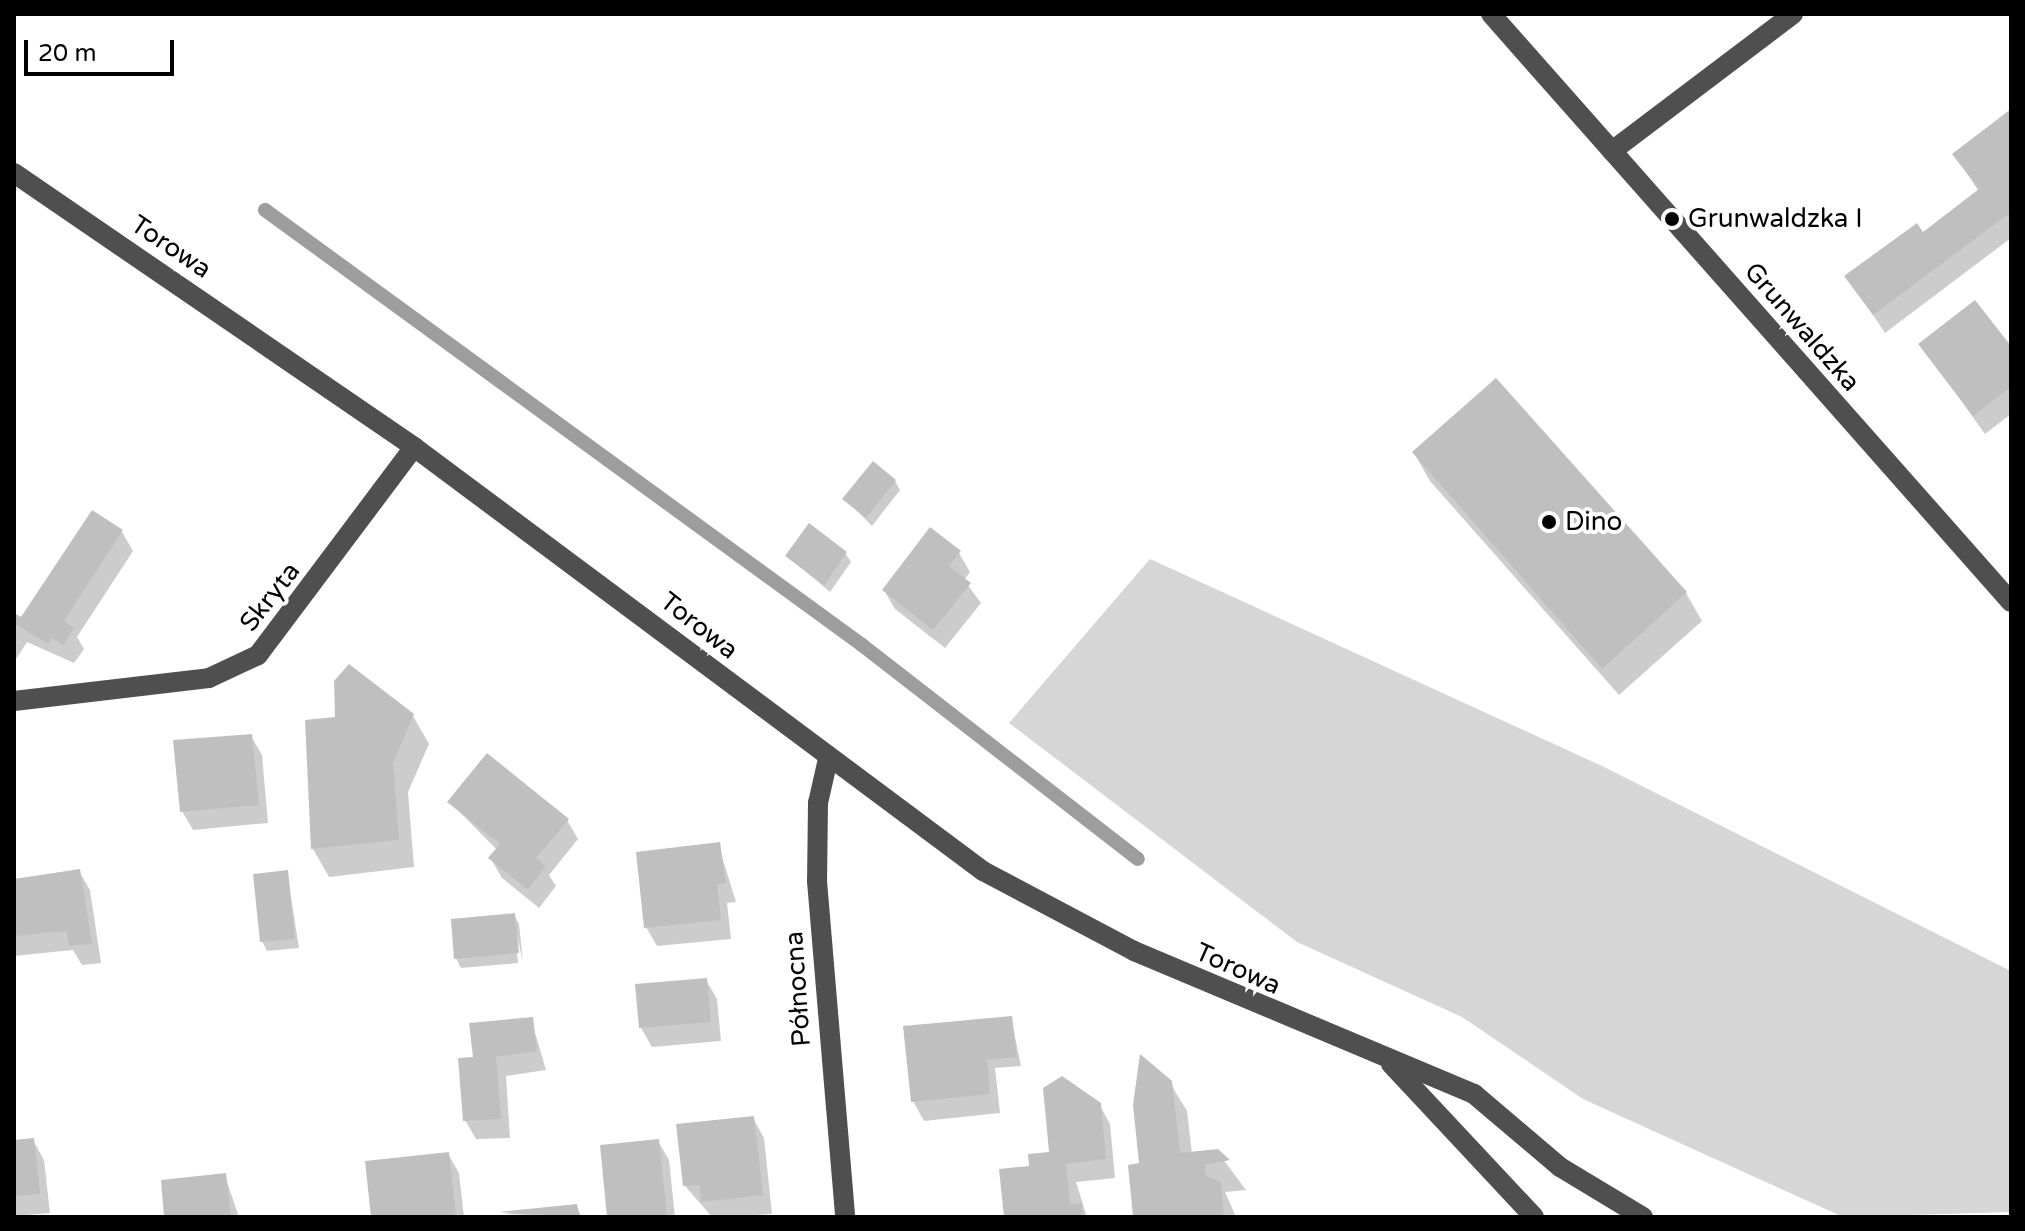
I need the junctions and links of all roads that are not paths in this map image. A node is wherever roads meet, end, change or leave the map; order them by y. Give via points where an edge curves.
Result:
1 (1491, 14) edge
2 (1793, 14) edge
3 (1612, 151) junction
4 (14, 173) edge
5 (414, 447) junction
6 (2011, 602) edge
7 (14, 701) edge
8 (828, 759) junction
9 (1386, 1058) junction
10 (845, 1217) edge
11 (1534, 1217) edge
12 (1643, 1217) edge

1 - 3 street, Grunwaldzka
2 - 3 street
3 - 6 street, Grunwaldzka
4 - 5 street, Torowa
5 - 7 street, Skryta via 258,655 209,678
5 - 8 street, Torowa
8 - 9 street, Torowa via 983,871 1059,915
8 - 10 street, Północna via 818,803 817,881
9 - 11 street, Torowa
9 - 12 street, Torowa via 1474,1094 1560,1167

